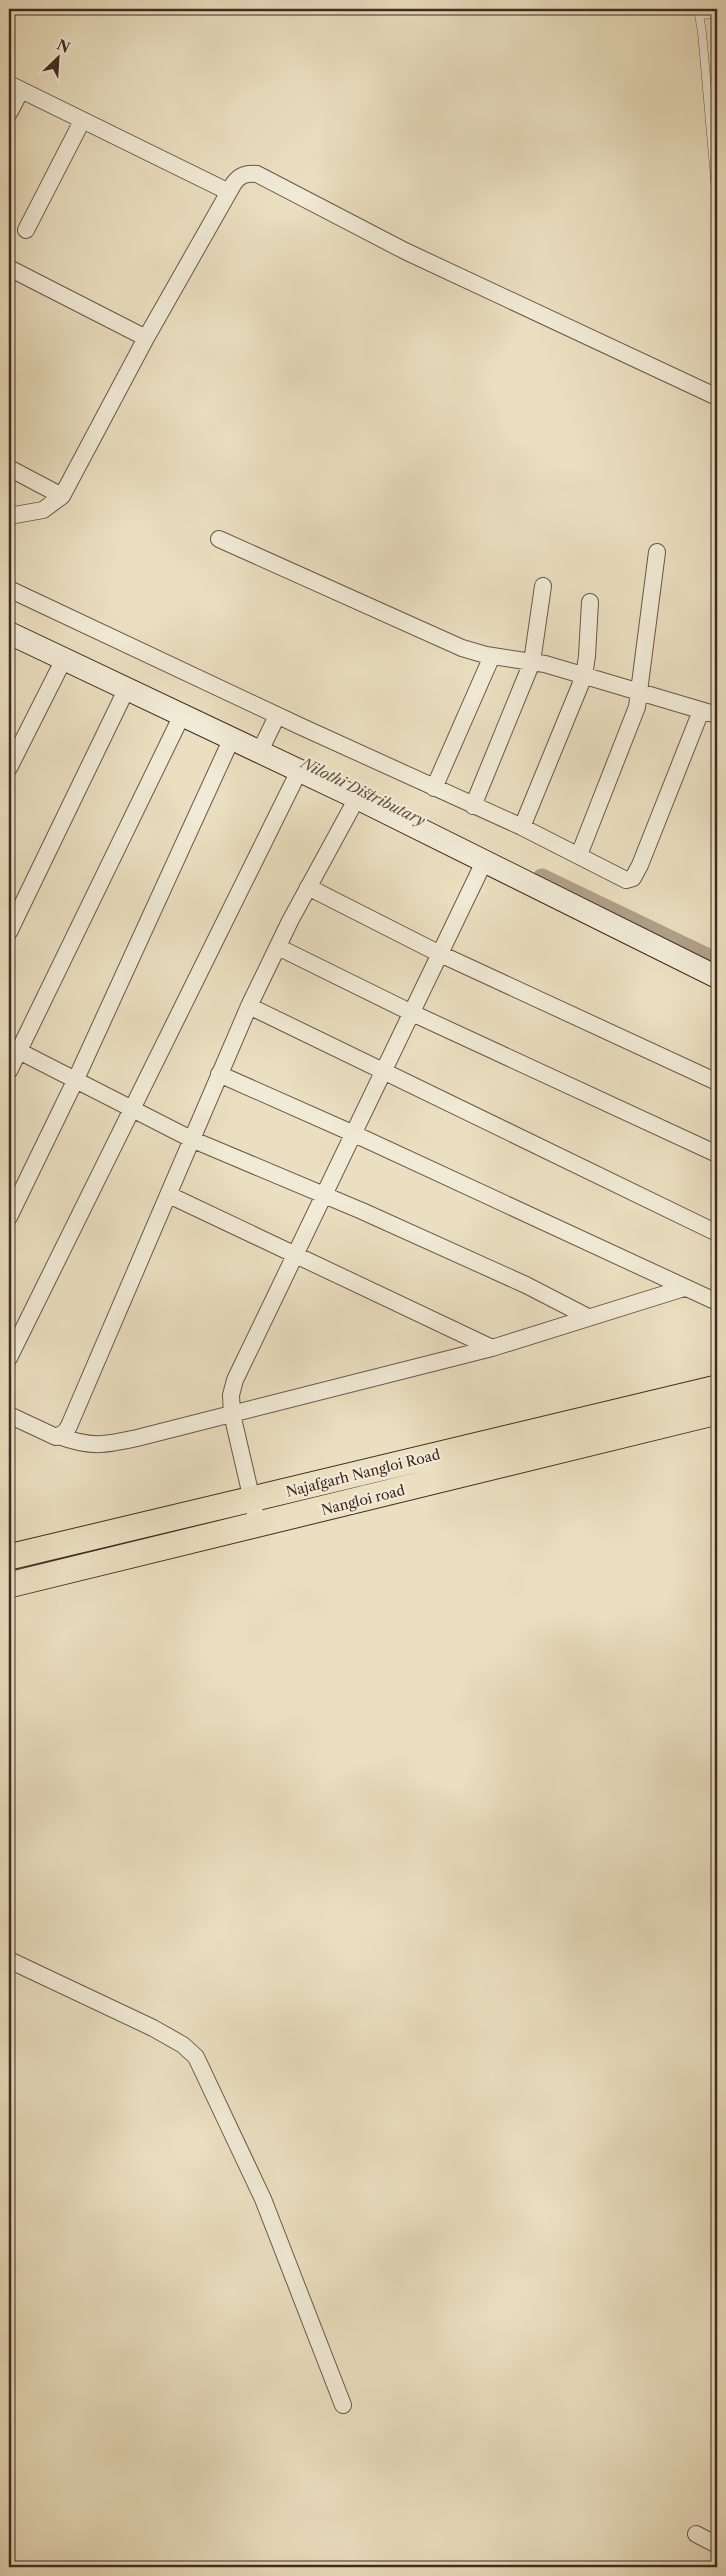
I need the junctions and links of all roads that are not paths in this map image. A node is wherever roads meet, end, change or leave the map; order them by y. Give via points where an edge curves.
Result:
1 (698, 12) edge
2 (717, 14) edge
3 (15, 87) edge
4 (9, 113) edge
5 (82, 121) junction
6 (229, 192) junction
7 (717, 201) edge
8 (26, 230) dead end
9 (9, 268) edge
10 (146, 338) junction
11 (717, 397) edge
12 (9, 468) edge
13 (62, 496) junction
14 (9, 516) edge
15 (219, 539) dead end
16 (657, 552) dead end
17 (543, 586) dead end
18 (9, 589) edge
19 (590, 602) dead end
20 (9, 633) edge
21 (492, 656) junction
22 (64, 659) junction
23 (532, 662) junction
24 (584, 676) junction
25 (127, 688) junction
26 (640, 693) junction
27 (701, 711) junction
28 (182, 715) junction
29 (717, 715) edge
30 (275, 720) junction
31 (231, 740) junction
32 (261, 749) junction
33 (9, 768) edge
34 (299, 770) junction
35 (434, 788) junction
36 (357, 798) junction
37 (474, 806) junction
38 (522, 827) junction
39 (579, 855) junction
40 (484, 862) junction
41 (308, 887) junction
42 (9, 932) edge
43 (278, 947) junction
44 (438, 954) junction
45 (717, 977) edge
46 (249, 1006) junction
47 (410, 1012) junction
48 (14, 1048) edge
49 (382, 1070) junction
50 (9, 1071) edge
51 (219, 1074) junction
52 (76, 1080) junction
53 (717, 1082) edge
54 (132, 1109) junction
55 (352, 1132) junction
56 (192, 1139) junction
57 (717, 1154) edge
58 (322, 1194) junction
59 (168, 1195) junction
60 (9, 1217) edge
61 (717, 1233) edge
62 (294, 1253) junction
63 (684, 1288) junction
64 (717, 1302) edge
65 (588, 1317) junction
66 (492, 1348) junction
67 (9, 1358) edge
68 (717, 1388) edge
69 (717, 1412) edge
70 (232, 1414) junction
71 (9, 1415) edge
72 (59, 1436) junction
73 (252, 1501) junction
74 (258, 1526) junction
75 (9, 1558) edge
76 (9, 1585) edge
77 (9, 1960) edge
78 (343, 2405) dead end
79 (696, 2534) dead end
80 (717, 2545) edge

1 - 2 lane
1 - 7 lane
3 - 4 street
3 - 5 street
5 - 6 street
5 - 8 street
6 - 10 street
6 - 11 street via 239,176 257,174 405,251
9 - 10 street
10 - 13 street
12 - 13 street
13 - 14 street via 43,510
15 - 21 street via 452,644
16 - 26 street
17 - 23 street
18 - 30 street
19 - 24 street
20 - 22 street
21 - 23 street
21 - 35 street
22 - 25 street
22 - 33 street
23 - 24 street
23 - 37 street
24 - 26 street
24 - 38 street
25 - 28 street
25 - 42 street
26 - 27 street
26 - 39 street via 631,725
27 - 29 street
27 - 39 street via 635,876 626,880
28 - 31 street
28 - 48 street
30 - 32 street
30 - 35 street
31 - 32 street
31 - 52 street
32 - 34 street
34 - 36 street
34 - 54 street
35 - 37 street
36 - 40 street
36 - 41 street
37 - 38 street
38 - 39 street
40 - 44 street
40 - 45 street
41 - 43 street
41 - 44 street
43 - 46 street
43 - 47 street
44 - 47 street
44 - 53 street
46 - 49 street
46 - 51 street
47 - 49 street
47 - 57 street
48 - 50 street
48 - 52 street
49 - 55 street
49 - 61 street
51 - 55 street
51 - 56 street
52 - 54 street
52 - 60 street
54 - 56 street
54 - 67 street
55 - 58 street
55 - 63 street
56 - 58 street
56 - 59 street
58 - 62 street
58 - 65 street via 526,1285
59 - 62 street
59 - 72 street via 69,1426
62 - 66 street
62 - 70 street via 234,1380
63 - 64 street
63 - 65 street
65 - 66 street
66 - 70 street
68 - 73 main road, Najafgarh Nangloi Road
69 - 74 main road, Nangloi road
70 - 72 street via 100,1446 80,1444
70 - 73 street
71 - 72 street
73 - 74 street
73 - 75 main road, Najafgarh Nangloi Road
74 - 76 main road, Nangloi road
77 - 78 street via 153,2028 183,2045 196,2057 263,2199
79 - 80 street

